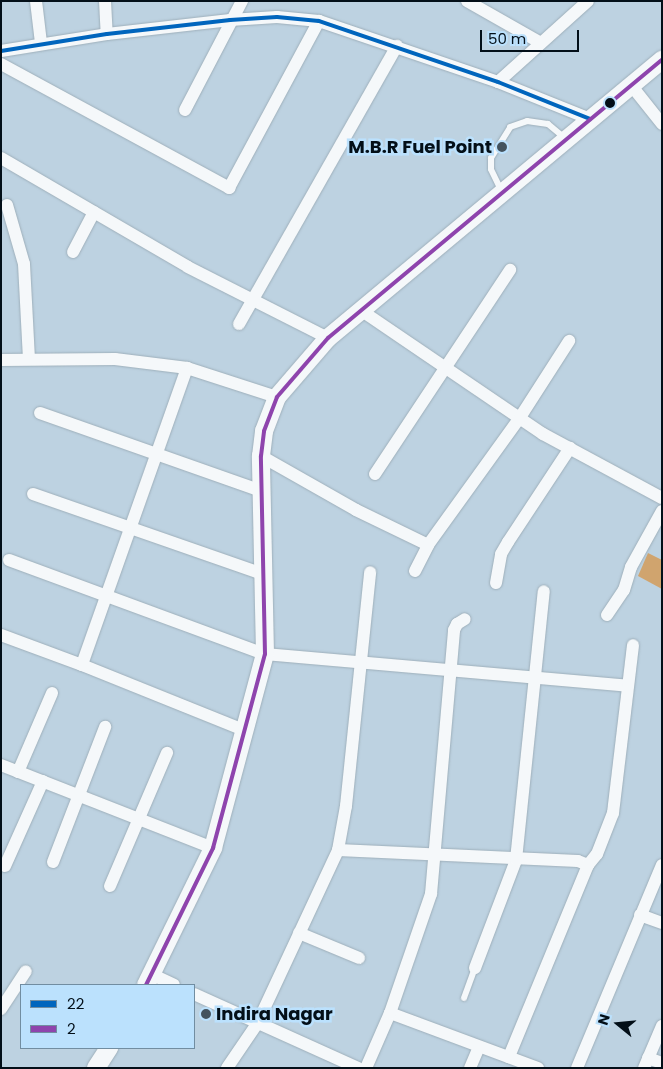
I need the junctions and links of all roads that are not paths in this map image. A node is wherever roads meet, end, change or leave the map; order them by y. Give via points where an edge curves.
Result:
1 (36, 1) edge
2 (105, 1) edge
3 (242, 1) edge
4 (467, 1) edge
5 (588, 1) edge
6 (230, 20) junction
7 (319, 21) junction
8 (107, 34) junction
9 (41, 43) junction
10 (541, 43) junction
11 (397, 46) junction
12 (1, 51) edge
13 (662, 60) edge
14 (1, 64) edge
15 (498, 82) junction
16 (631, 86) junction
17 (185, 110) dead end
18 (590, 120) junction
19 (662, 124) edge
20 (566, 139) junction
21 (1, 158) edge
22 (502, 193) junction
23 (7, 205) dead end
24 (94, 212) junction
25 (74, 252) dead end
26 (510, 270) dead end
27 (252, 300) junction
28 (362, 311) junction
29 (239, 324) dead end
30 (328, 338) junction
31 (569, 341) dead end
32 (28, 359) junction
33 (1, 360) edge
34 (186, 368) junction
35 (444, 369) junction
36 (277, 397) junction
37 (40, 413) dead end
38 (519, 419) junction
39 (570, 448) junction
40 (155, 455) junction
41 (261, 456) junction
42 (375, 474) dead end
43 (261, 491) junction
44 (33, 494) dead end
45 (662, 498) edge
46 (662, 511) edge
47 (129, 526) junction
48 (428, 545) junction
49 (9, 560) dead end
50 (415, 571) dead end
51 (370, 572) dead end
52 (263, 574) junction
53 (496, 583) dead end
54 (544, 591) dead end
55 (105, 596) junction
56 (606, 615) dead end
57 (465, 620) dead end
58 (1, 635) edge
59 (633, 645) dead end
60 (265, 654) junction
61 (360, 664) junction
62 (82, 665) junction
63 (450, 669) junction
64 (533, 677) junction
65 (628, 686) junction
66 (52, 693) dead end
67 (104, 727) dead end
68 (246, 731) junction
69 (166, 753) dead end
70 (1, 765) edge
71 (18, 772) junction
72 (43, 782) junction
73 (78, 795) junction
74 (138, 819) junction
75 (213, 848) junction
76 (338, 850) junction
77 (435, 854) junction
78 (516, 860) junction
79 (53, 862) dead end
80 (588, 865) junction
81 (662, 865) edge
82 (5, 866) dead end
83 (110, 886) dead end
84 (640, 915) junction
85 (662, 923) edge
86 (300, 933) junction
87 (359, 958) dead end
88 (475, 968) joint
89 (26, 971) dead end
90 (150, 980) edge
91 (169, 984) edge
92 (195, 994) edge
93 (464, 998) dead end
94 (1, 1009) edge
95 (390, 1013) junction
96 (257, 1024) junction
97 (662, 1026) edge
98 (478, 1047) junction
99 (107, 1049) edge
100 (509, 1057) junction
101 (646, 1063) edge
102 (662, 1063) edge
103 (96, 1068) edge
104 (227, 1068) edge
105 (358, 1068) edge
106 (366, 1068) edge
107 (470, 1068) edge
108 (538, 1068) edge
109 (576, 1068) edge

1 - 9 street
2 - 8 street
3 - 6 street
4 - 10 street
5 - 10 street
6 - 7 street via 277,17
6 - 8 street
6 - 17 street
7 - 11 street
7 - 14 street via 229,188
8 - 9 street
9 - 12 street
10 - 15 street
11 - 15 street
11 - 27 street
13 - 16 main road
15 - 18 street
16 - 18 main road
16 - 19 street
18 - 20 main road
20 - 22 main road
20 - 22 lane via 548,124 527,121 510,127 491,158 491,169
21 - 24 street
22 - 28 main road
23 - 32 street via 24,264
24 - 25 street
24 - 27 street
26 - 35 street
27 - 29 street
27 - 30 street
28 - 30 main road
28 - 35 street
30 - 36 main road
31 - 38 street
32 - 33 street
32 - 34 street via 115,359
34 - 36 street
34 - 40 street
35 - 38 street
35 - 42 street
36 - 41 main road via 264,431
37 - 40 street
38 - 39 street
38 - 48 street
39 - 45 street
39 - 53 street via 501,554
40 - 43 street
40 - 47 street
41 - 43 main road
41 - 48 street via 356,510
43 - 52 main road
44 - 47 street
46 - 56 street via 637,556 624,590
47 - 52 street
47 - 55 street
48 - 50 street
49 - 55 street
51 - 61 street
52 - 60 main road
54 - 64 street
55 - 60 street
55 - 62 street
57 - 63 street via 454,630
58 - 62 street
59 - 65 street
60 - 61 street
60 - 68 main road
61 - 63 street
61 - 76 street via 346,806
62 - 68 street
63 - 64 street
63 - 77 street
64 - 65 street
64 - 78 street
65 - 80 street via 613,814 598,854
66 - 71 street
67 - 73 street
68 - 75 main road
69 - 74 street
70 - 71 street
71 - 72 street
72 - 73 street
72 - 82 street
73 - 74 street
73 - 79 street
74 - 75 street
74 - 83 street
75 - 90 main road
76 - 77 street
76 - 86 street
77 - 78 street
77 - 95 street via 426,916
78 - 80 street via 578,861
78 - 88 street
80 - 100 street
81 - 84 street
84 - 85 street
84 - 109 street
86 - 87 street
86 - 96 street
88 - 93 lane
89 - 94 street
90 - 91 street
92 - 96 street
95 - 98 street
95 - 106 street
96 - 104 street
96 - 105 street
97 - 101 street
98 - 100 street
98 - 107 street
99 - 103 main road
100 - 108 street
101 - 102 street

